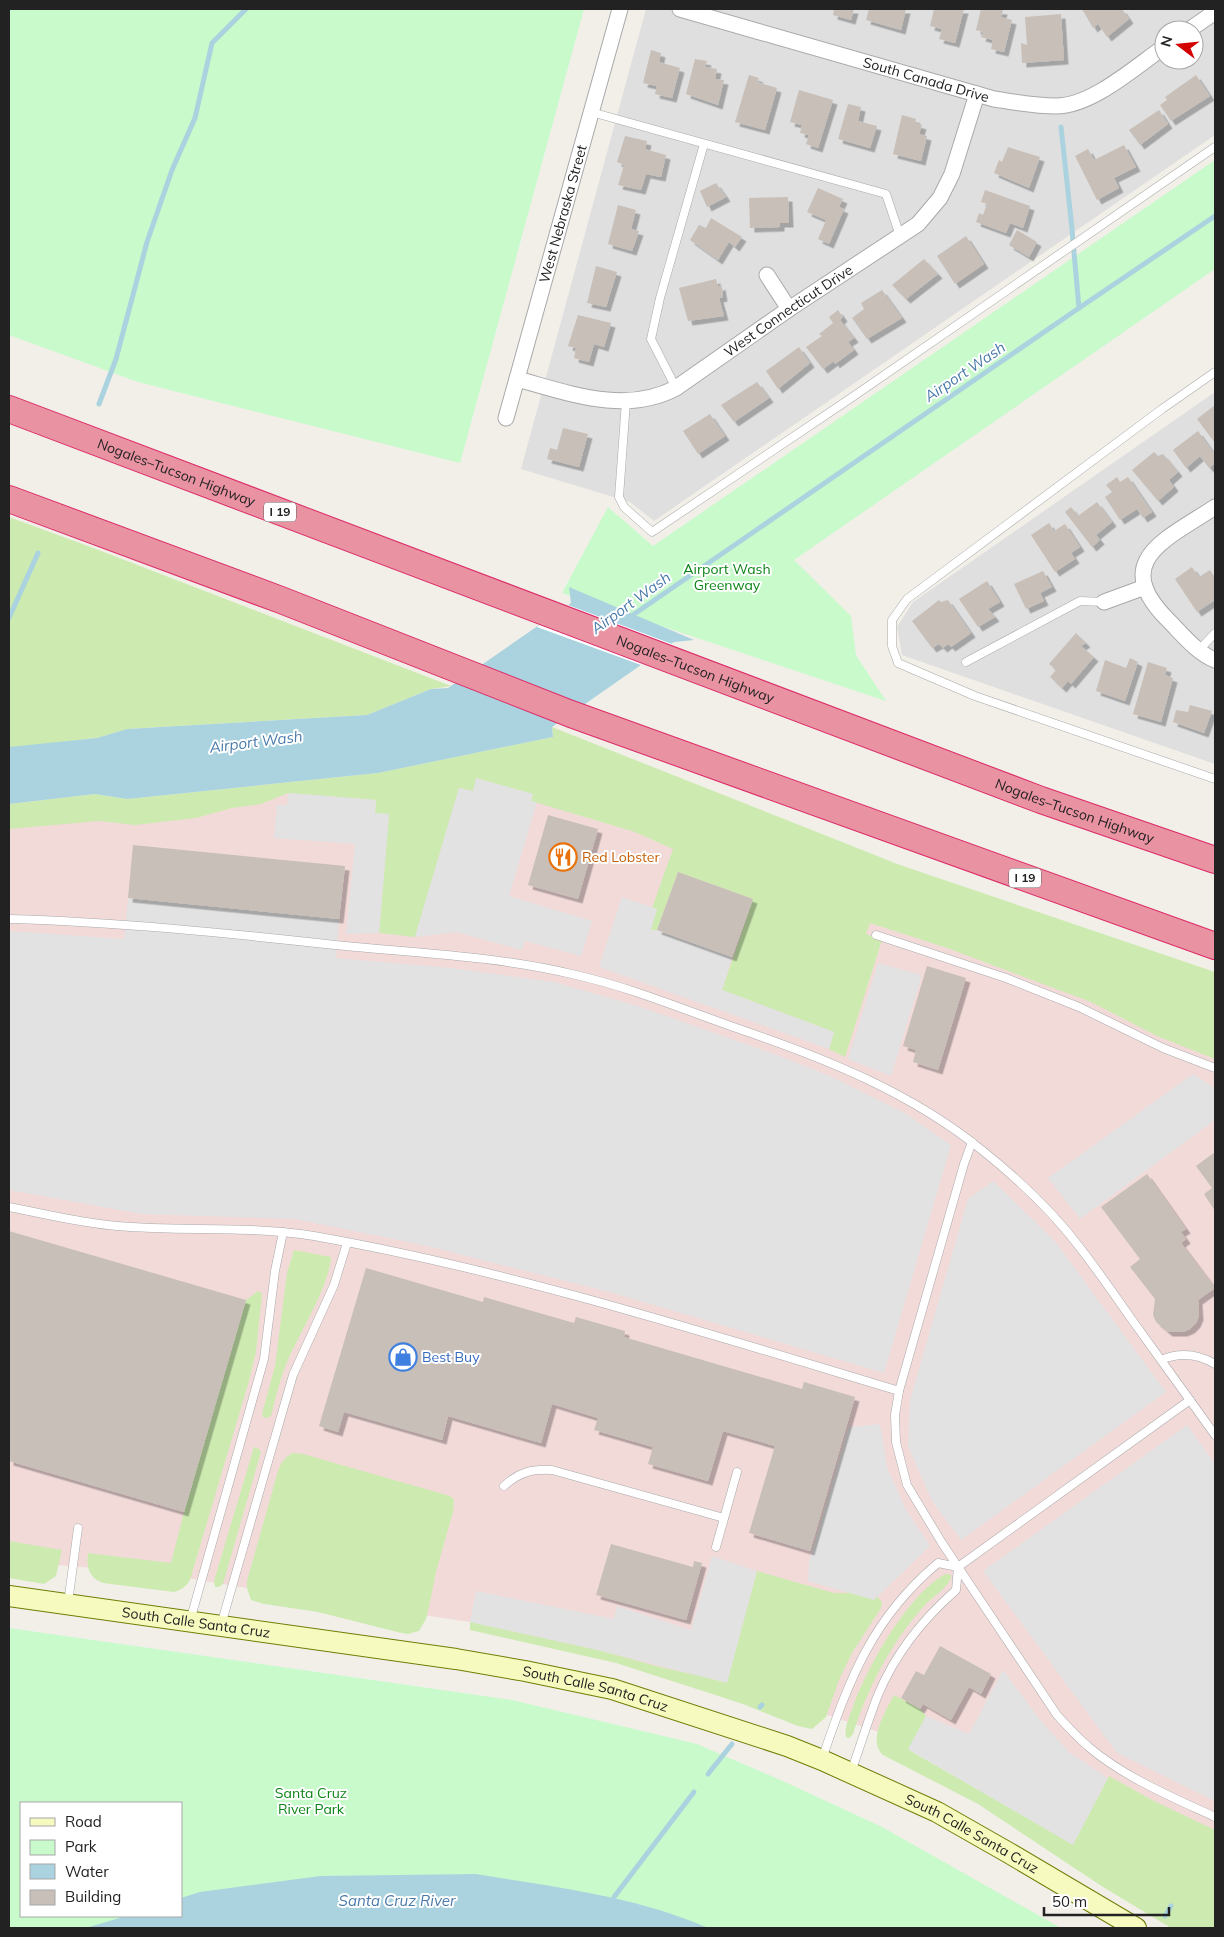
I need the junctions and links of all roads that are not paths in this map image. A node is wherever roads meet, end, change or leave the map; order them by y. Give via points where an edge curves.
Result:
1 (620, 9) edge
2 (680, 9) edge
3 (1215, 12) edge
4 (1204, 20) edge
5 (1154, 55) edge
6 (977, 94) junction
7 (591, 112) junction
8 (704, 144) junction
9 (1215, 147) edge
10 (900, 236) junction
11 (767, 275) dead end
12 (789, 309) junction
13 (1215, 372) edge
14 (517, 379) junction
15 (676, 388) junction
16 (626, 401) junction
17 (9, 409) edge
18 (506, 418) dead end
19 (10, 500) edge
20 (1215, 507) edge
21 (1144, 585) junction
22 (1104, 602) joint
23 (1215, 633) edge
24 (1199, 650) junction
25 (1215, 660) edge
26 (966, 662) dead end
27 (1215, 779) edge
28 (1215, 860) edge
29 (9, 919) edge
30 (876, 936) dead end
31 (1215, 946) edge
32 (1215, 1068) edge
33 (972, 1142) junction
34 (9, 1207) edge
35 (283, 1232) junction
36 (347, 1243) junction
37 (1161, 1360) junction
38 (1215, 1364) edge
39 (899, 1392) junction
40 (1190, 1400) junction
41 (1215, 1434) edge
42 (737, 1472) dead end
43 (504, 1486) dead end
44 (724, 1518) junction
45 (78, 1528) dead end
46 (716, 1547) dead end
47 (958, 1567) junction
48 (9, 1596) edge
49 (67, 1606) junction
50 (189, 1622) junction
51 (221, 1626) junction
52 (822, 1760) junction
53 (851, 1772) junction
54 (1215, 1817) edge
55 (1136, 1928) edge

1 - 7 street, West Nebraska Street
2 - 6 street, South Canada Drive
3 - 4 street
5 - 6 street, South Canada Drive via 1086,99 1058,106
6 - 10 street, West Connecticut Drive via 952,174 940,198 918,224
7 - 8 lane
7 - 14 street, West Nebraska Street
8 - 10 lane via 886,194
8 - 15 lane via 651,339
9 - 16 lane via 652,532 624,507 619,497
10 - 12 street, West Connecticut Drive
11 - 12 street
12 - 15 street, West Connecticut Drive
13 - 27 lane via 907,600 892,620 892,646 898,663 974,696
14 - 16 street, West Connecticut Drive via 596,400
14 - 18 street, West Nebraska Street
15 - 16 street, West Connecticut Drive via 639,401
17 - 28 highway, Nogales–Tucson Highway / I 19 via 1040,800
19 - 31 highway, I 19 via 281,600 571,714
20 - 21 street via 1150,554 1144,563
21 - 22 street
21 - 24 street via 1162,614
22 - 26 lane via 1080,601
23 - 24 lane
24 - 25 street
29 - 33 lane via 141,926 296,940 529,965 574,974 642,994 829,1062 892,1092
30 - 32 lane via 1006,978
33 - 37 lane via 1016,1179 1070,1236
33 - 39 lane
34 - 35 lane via 117,1226
35 - 36 lane
35 - 50 lane via 274,1271 264,1359
36 - 39 lane via 586,1298
36 - 51 lane via 334,1285 292,1375
37 - 38 lane via 1180,1354 1206,1358
37 - 40 lane
39 - 47 lane via 895,1432 907,1485
40 - 41 lane
40 - 47 lane
42 - 44 lane
43 - 44 lane via 525,1471 552,1470
44 - 46 lane
45 - 49 lane
47 - 52 lane via 938,1563 886,1618 854,1673
47 - 53 lane via 956,1590 912,1636 885,1680
47 - 54 lane via 1042,1694 1078,1738 1118,1768
48 - 49 street, South Calle Santa Cruz
49 - 50 street, South Calle Santa Cruz
50 - 51 street, South Calle Santa Cruz
51 - 52 street, South Calle Santa Cruz via 479,1662 612,1689
52 - 53 street, South Calle Santa Cruz
53 - 55 street, South Calle Santa Cruz via 966,1828

